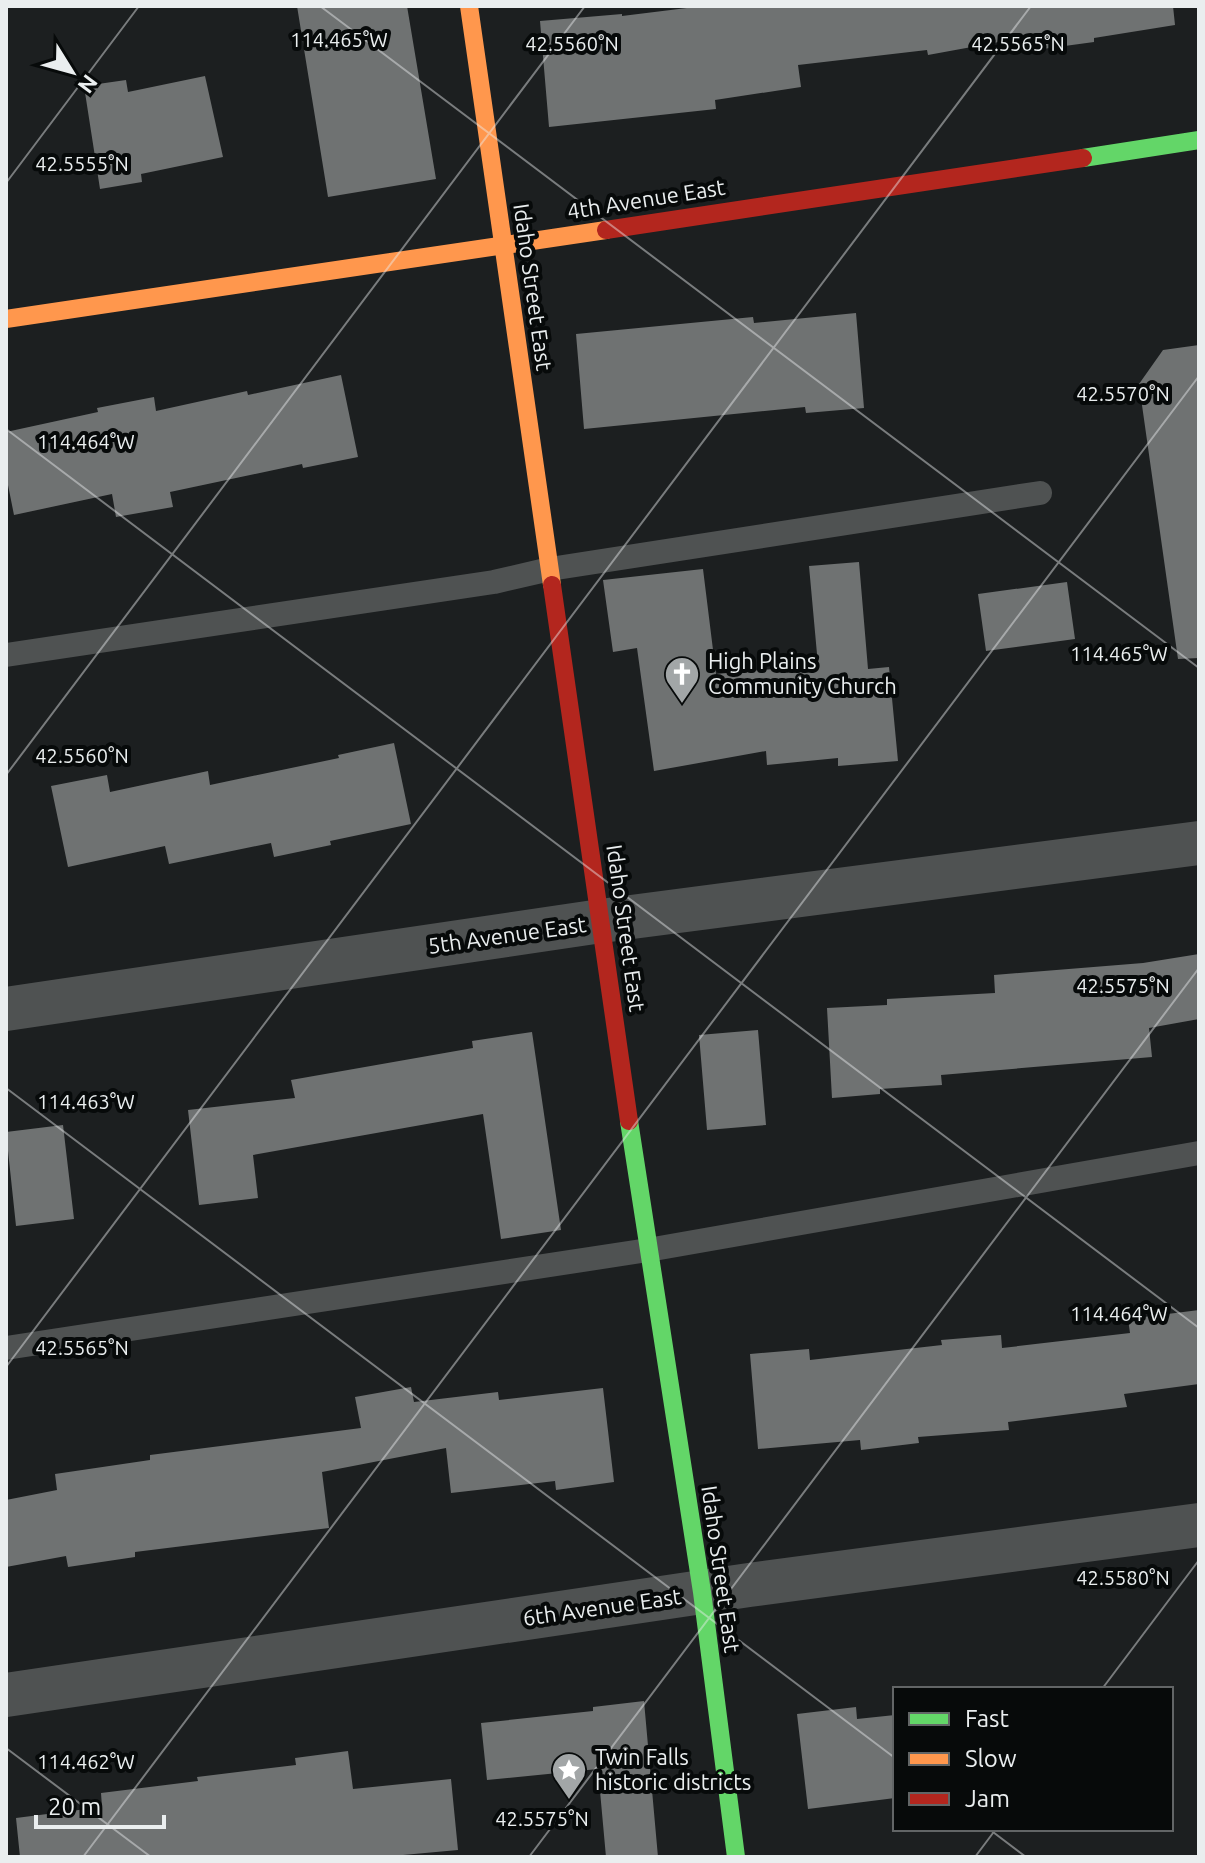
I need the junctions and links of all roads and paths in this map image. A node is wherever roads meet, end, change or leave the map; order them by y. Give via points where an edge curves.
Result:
1 (469, 6) edge
2 (1199, 140) edge
3 (503, 246) junction
4 (6, 319) edge
5 (1040, 493) dead end
6 (550, 569) junction
7 (6, 655) edge
8 (1199, 843) edge
9 (601, 921) junction
10 (6, 1009) edge
11 (1199, 1153) edge
12 (648, 1250) junction
13 (6, 1348) edge
14 (1199, 1525) edge
15 (702, 1592) junction
16 (6, 1695) edge
17 (736, 1857) edge

1 - 3 street, Idaho Street East
2 - 3 street, 4th Avenue East
3 - 4 street, 4th Avenue East
3 - 6 street, Idaho Street East
5 - 6 lane
6 - 7 lane via 494,582
6 - 9 street, Idaho Street East
8 - 9 street, 5th Avenue East
9 - 10 street, 5th Avenue East
9 - 12 street, Idaho Street East
11 - 12 lane
12 - 13 lane
12 - 15 street, Idaho Street East
14 - 15 street, 6th Avenue East
15 - 16 street, 6th Avenue East
15 - 17 street, Idaho Street East

